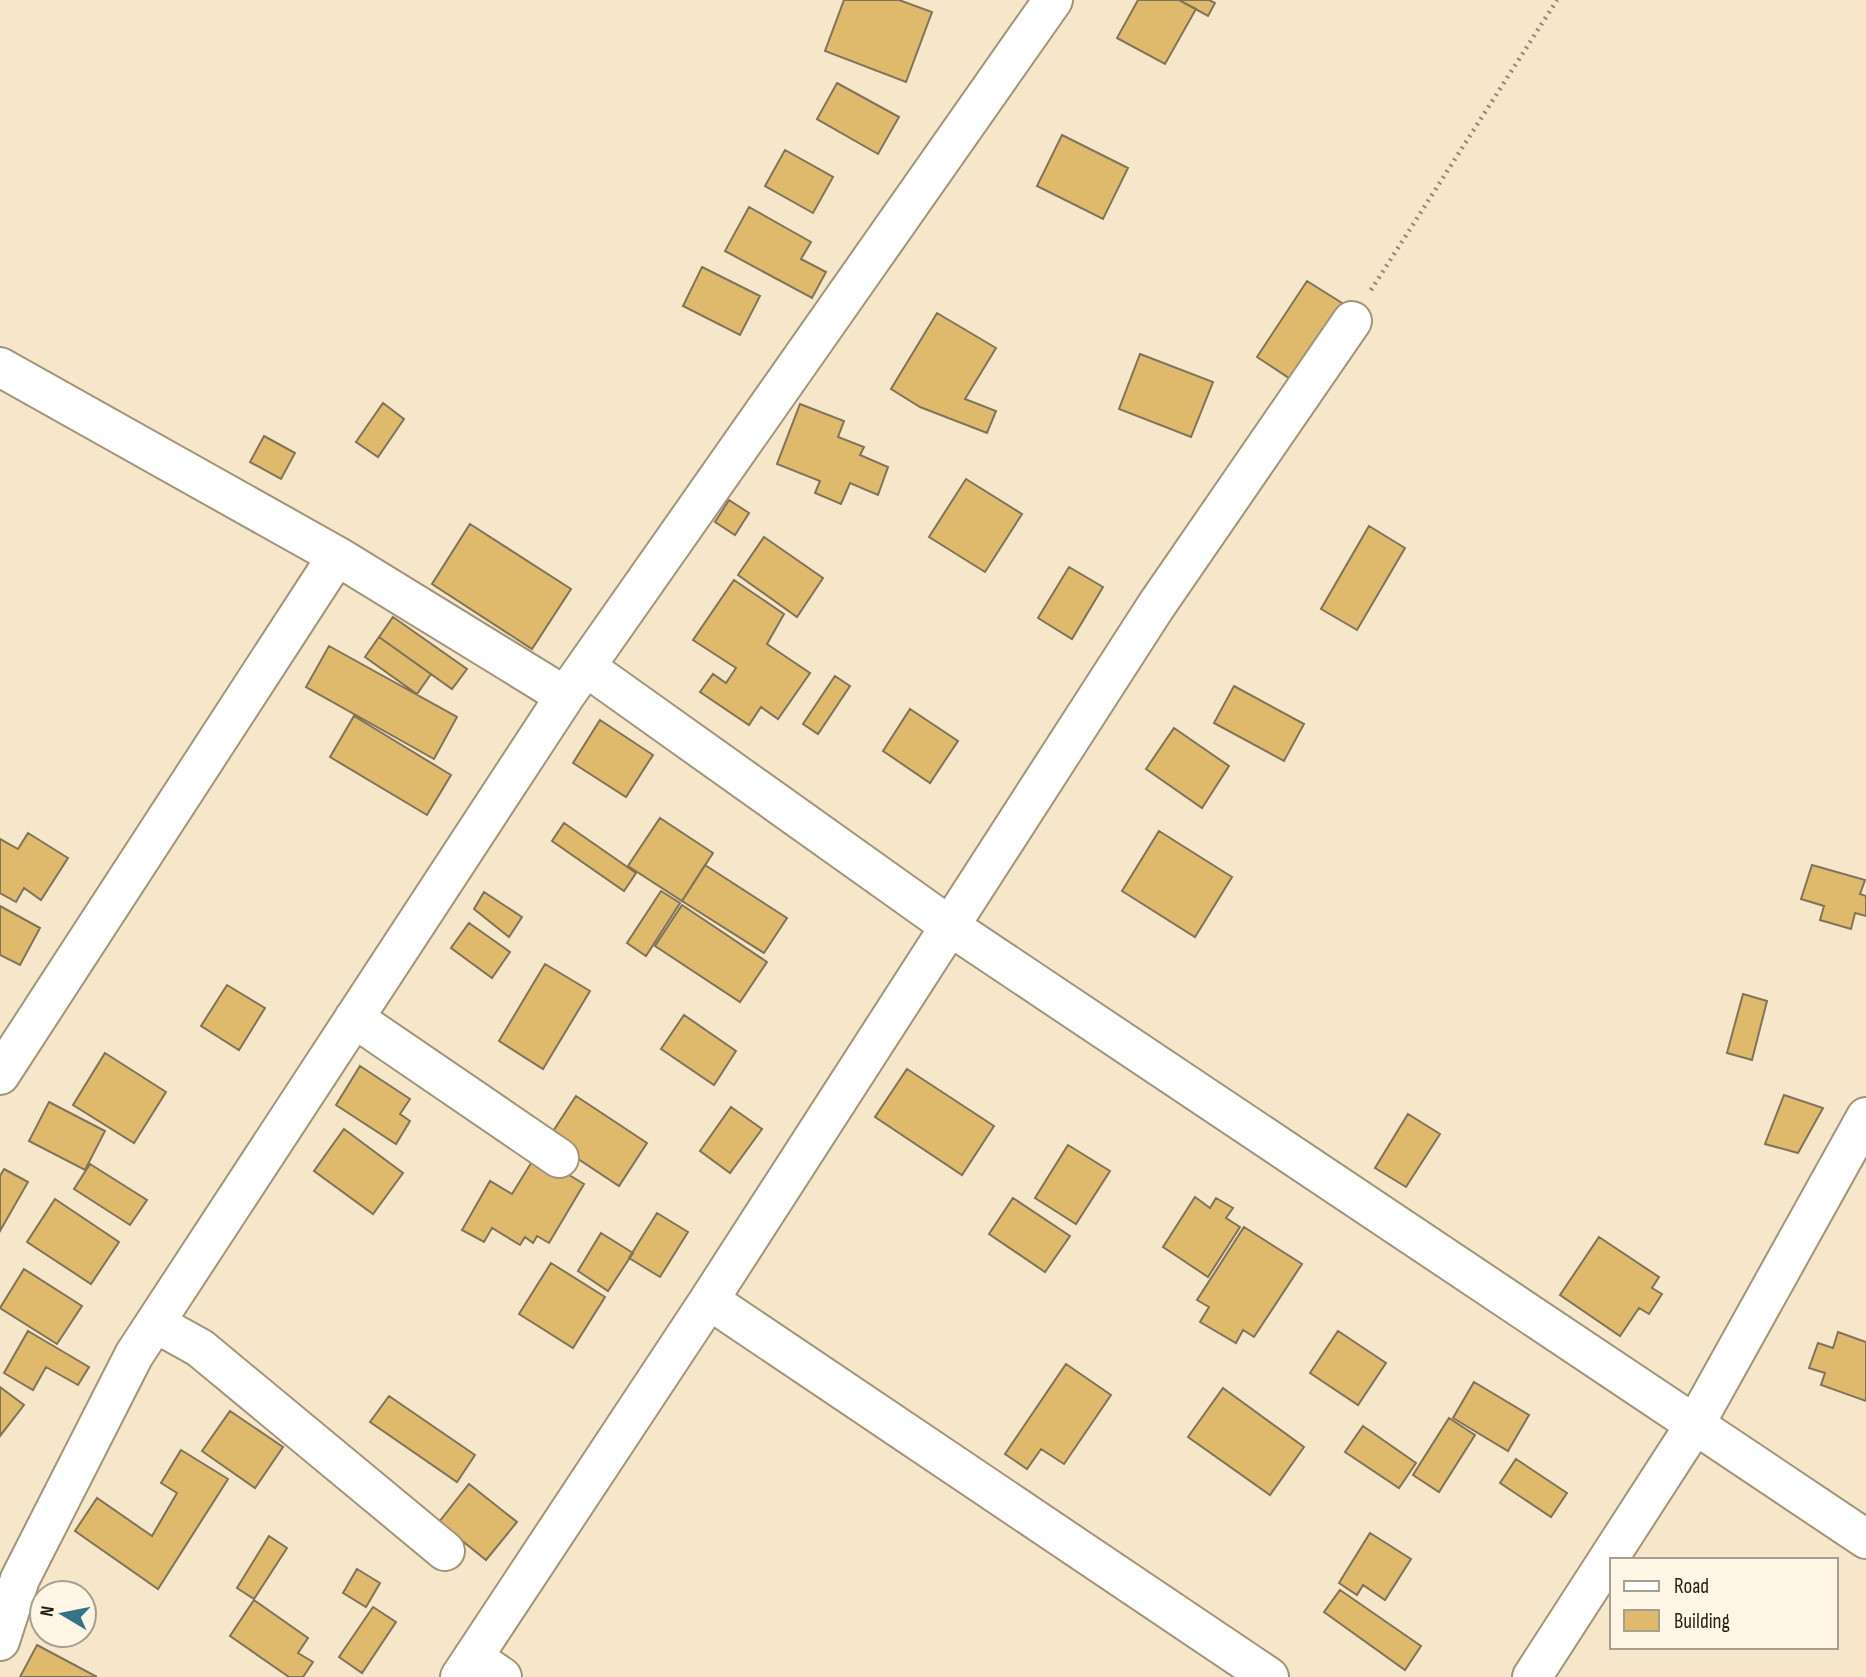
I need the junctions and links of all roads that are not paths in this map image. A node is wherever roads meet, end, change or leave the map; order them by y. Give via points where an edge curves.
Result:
1 (1053, 0) edge
2 (1352, 321) road end
3 (0, 367) edge
4 (337, 556) junction
5 (575, 682) junction
6 (951, 927) junction
7 (354, 1018) junction
8 (0, 1075) edge
9 (1866, 1117) edge
10 (559, 1158) dead end
11 (709, 1300) junction
12 (155, 1323) junction
13 (1694, 1426) junction
14 (1866, 1539) edge
15 (445, 1551) dead end
16 (10, 1574) edge
17 (0, 1641) edge
18 (479, 1670) edge
19 (1269, 1677) edge
20 (1532, 1677) edge

1 - 5 street
2 - 6 street via 1156,606
3 - 4 street
4 - 5 street
4 - 8 street
5 - 6 street
5 - 7 street
6 - 11 street
6 - 13 street
7 - 10 street
7 - 12 street
9 - 13 street
11 - 18 street
11 - 19 street
12 - 15 street via 200,1348
12 - 16 street
13 - 14 street
13 - 20 street
16 - 17 street

